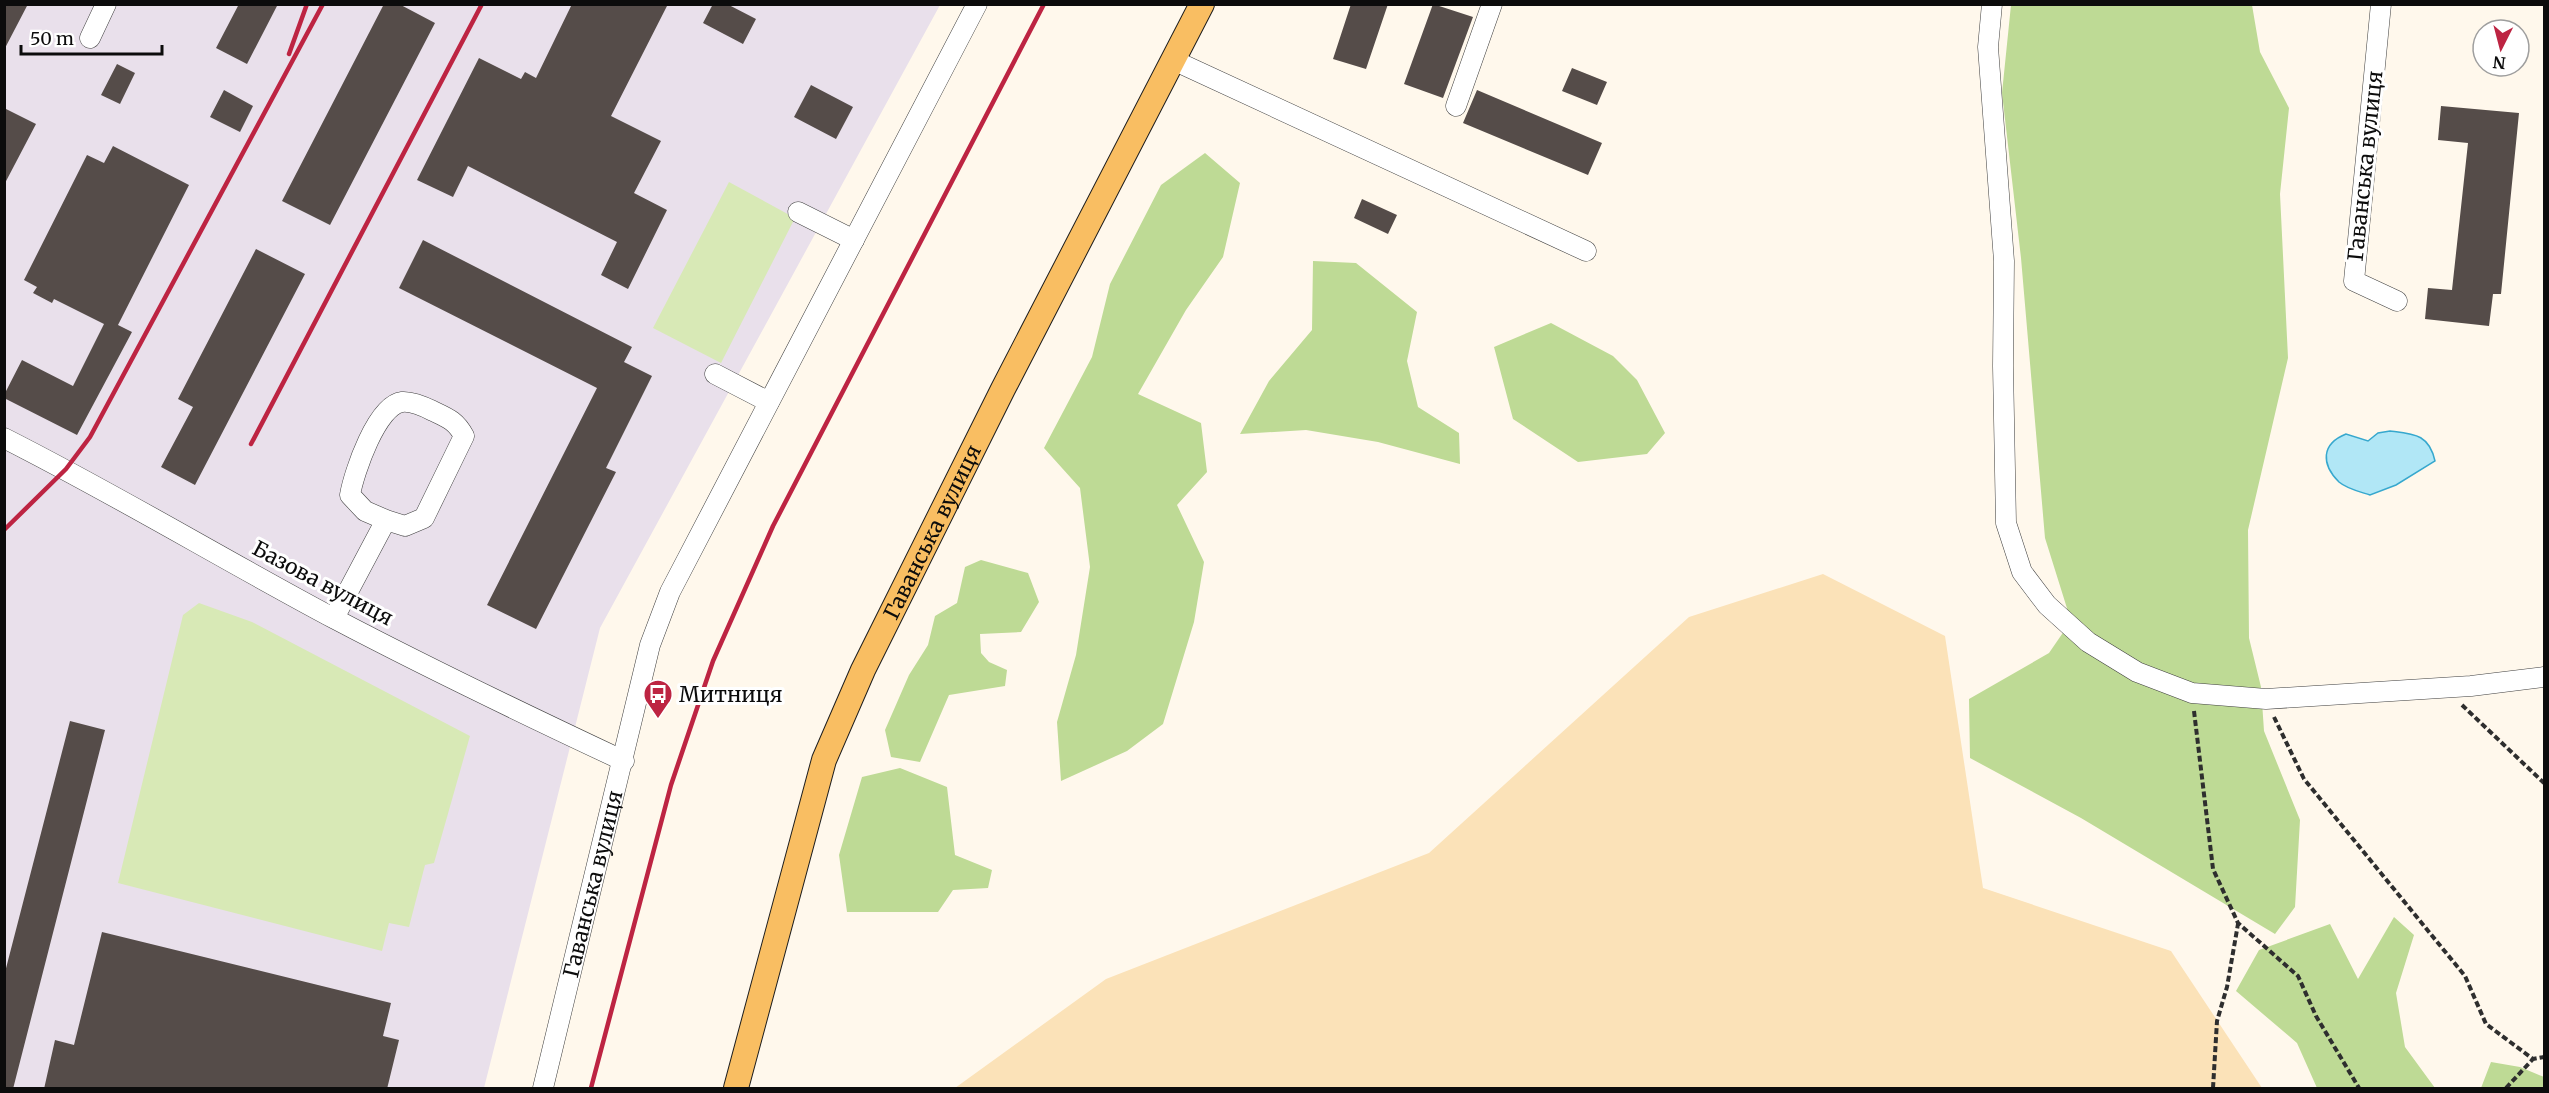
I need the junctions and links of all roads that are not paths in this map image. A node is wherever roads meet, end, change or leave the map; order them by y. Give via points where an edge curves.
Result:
1 (106, 4) edge
2 (1202, 4) edge
3 (1492, 4) edge
4 (1992, 4) edge
5 (2381, 4) edge
6 (972, 6) edge
7 (90, 38) dead end
8 (1173, 60) junction
9 (1456, 106) dead end
10 (798, 212) dead end
11 (854, 240) junction
12 (1586, 251) dead end
13 (2397, 301) dead end
14 (715, 374) dead end
15 (769, 402) junction
16 (4, 438) edge
17 (386, 520) junction
18 (334, 618) junction
19 (2544, 677) edge
20 (624, 761) junction
21 (543, 1089) edge
22 (736, 1089) edge

1 - 7 street
2 - 8 main road, Гаванська вулиця
3 - 9 street
4 - 19 street via 1988,47 2004,261 2006,523 2022,572 2048,605 2088,642 2137,672 2192,693 2266,699 2444,688
5 - 13 street, Гаванська вулиця via 2354,281
6 - 11 street, Гаванська вулиця
8 - 12 street
8 - 22 main road, Гаванська вулиця via 863,670 828,750
10 - 11 street
11 - 15 street, Гаванська вулиця
14 - 15 street
15 - 20 street, Гаванська вулиця via 669,592 650,645
16 - 18 street, Базова вулиця
17 - 17 street via 364,511 350,495 353,477 385,411 402,402 422,406 456,422 464,436 424,518 405,526
17 - 18 street
18 - 20 street, Базова вулиця
20 - 21 street, Гаванська вулиця

